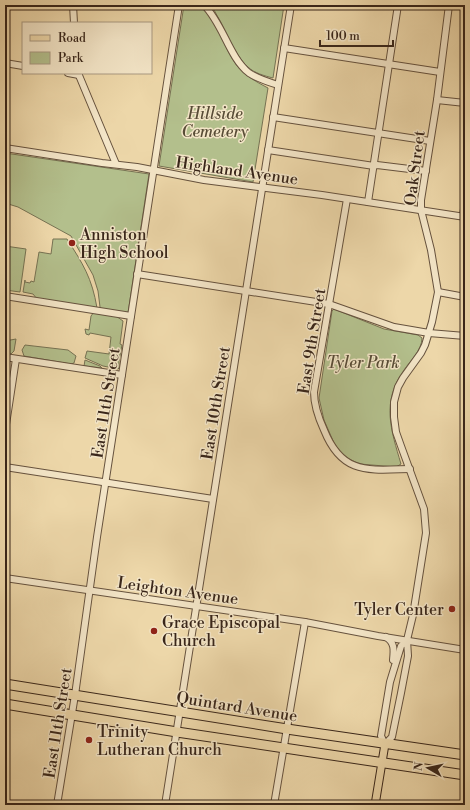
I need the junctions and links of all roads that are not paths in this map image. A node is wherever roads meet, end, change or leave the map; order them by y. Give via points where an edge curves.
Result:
1 (73, 5) edge
2 (179, 5) edge
3 (204, 5) edge
4 (291, 5) edge
5 (398, 5) edge
6 (449, 5) edge
7 (457, 5) edge
8 (465, 6) edge
9 (74, 22) edge
10 (284, 48) junction
11 (5, 63) edge
12 (390, 65) junction
13 (22, 66) edge
14 (440, 72) junction
15 (78, 74) edge
16 (278, 85) junction
17 (437, 100) junction
18 (465, 103) edge
19 (273, 117) junction
20 (378, 133) junction
21 (430, 141) junction
22 (5, 148) edge
23 (268, 150) junction
24 (116, 164) junction
25 (374, 166) junction
26 (153, 171) junction
27 (426, 171) junction
28 (262, 188) junction
29 (347, 199) junction
30 (465, 201) edge
31 (368, 202) junction
32 (421, 210) junction
33 (464, 217) edge
34 (137, 274) junction
35 (246, 291) junction
36 (438, 292) junction
37 (5, 296) edge
38 (465, 297) edge
39 (329, 304) junction
40 (131, 316) junction
41 (429, 333) junction
42 (465, 336) edge
43 (5, 357) edge
44 (16, 359) junction
45 (122, 375) junction
46 (5, 431) edge
47 (5, 468) edge
48 (410, 469) junction
49 (106, 483) junction
50 (213, 499) junction
51 (5, 578) edge
52 (90, 590) junction
53 (196, 606) junction
54 (305, 622) junction
55 (386, 637) junction
56 (407, 640) junction
57 (465, 650) edge
58 (392, 672) junction
59 (5, 684) edge
60 (75, 695) junction
61 (5, 704) edge
62 (180, 712) junction
63 (72, 715) junction
64 (287, 729) junction
65 (177, 732) junction
66 (385, 744) junction
67 (284, 747) junction
68 (465, 755) edge
69 (383, 762) junction
70 (465, 775) edge
71 (57, 805) edge
72 (165, 805) edge
73 (274, 805) edge
74 (375, 805) edge

1 - 9 street
2 - 26 street, East 11th Street
3 - 16 street via 241,65 260,79
4 - 10 street, East 10th Street
5 - 12 street
6 - 14 street, Oak Street
7 - 8 street
10 - 12 street
10 - 16 street, East 10th Street
11 - 13 street
12 - 14 street
12 - 20 street
14 - 17 street, Oak Street
15 - 24 street
16 - 19 street, East 10th Street
17 - 18 street
17 - 21 street, Oak Street
19 - 20 street
19 - 23 street, East 10th Street
20 - 21 street
20 - 25 street
21 - 27 street, Oak Street
22 - 24 street, Highland Avenue
23 - 25 street
23 - 28 street, East 10th Street
24 - 26 street, Highland Avenue
25 - 27 street
25 - 31 street
26 - 28 street, Highland Avenue
26 - 34 street, East 11th Street
27 - 32 street, Oak Street
28 - 29 street, Highland Avenue
28 - 35 street, East 10th Street
29 - 31 street, Highland Avenue
29 - 39 street, East 9th Street
30 - 33 street
31 - 32 street, Highland Avenue
32 - 33 street, Highland Avenue
32 - 36 street, Oak Street
34 - 35 street
34 - 40 street, East 11th Street
35 - 39 street
35 - 50 street, East 10th Street
36 - 38 street
36 - 41 street, Oak Street
37 - 40 street
39 - 41 street via 383,324
39 - 48 street, East 9th Street via 314,392 316,411 326,435 335,453 343,461 359,468
40 - 45 street, East 11th Street
41 - 42 street
41 - 48 street, Oak Street via 421,353 402,378 394,402 396,432
43 - 44 street
44 - 45 street
44 - 46 street
45 - 49 street, East 11th Street
47 - 49 street
48 - 56 street, Oak Street via 424,509 426,533
49 - 50 street
49 - 52 street, East 11th Street
50 - 53 street, East 10th Street
51 - 52 street, Leighton Avenue
52 - 53 street, Leighton Avenue
52 - 60 street, East 11th Street
53 - 54 street, Leighton Avenue
53 - 62 street, East 10th Street
54 - 55 street, Leighton Avenue
54 - 64 street
55 - 56 street, Leighton Avenue
55 - 58 street via 394,647
56 - 57 street, Leighton Avenue
56 - 58 street via 401,646
56 - 66 street via 408,656 392,737
58 - 66 street via 381,731
59 - 60 highway, Quintard Avenue
60 - 62 highway, Quintard Avenue
60 - 63 street, East 11th Street
61 - 63 highway, Quintard Avenue
62 - 64 highway, Quintard Avenue
62 - 65 street, East 10th Street
63 - 65 highway, Quintard Avenue
63 - 71 street, East 11th Street
64 - 66 highway, Quintard Avenue
64 - 67 street
65 - 67 highway, Quintard Avenue
65 - 72 street, East 10th Street
66 - 68 highway, Quintard Avenue
66 - 69 main road
67 - 69 highway, Quintard Avenue
67 - 73 street
69 - 70 highway, Quintard Avenue
69 - 74 main road

